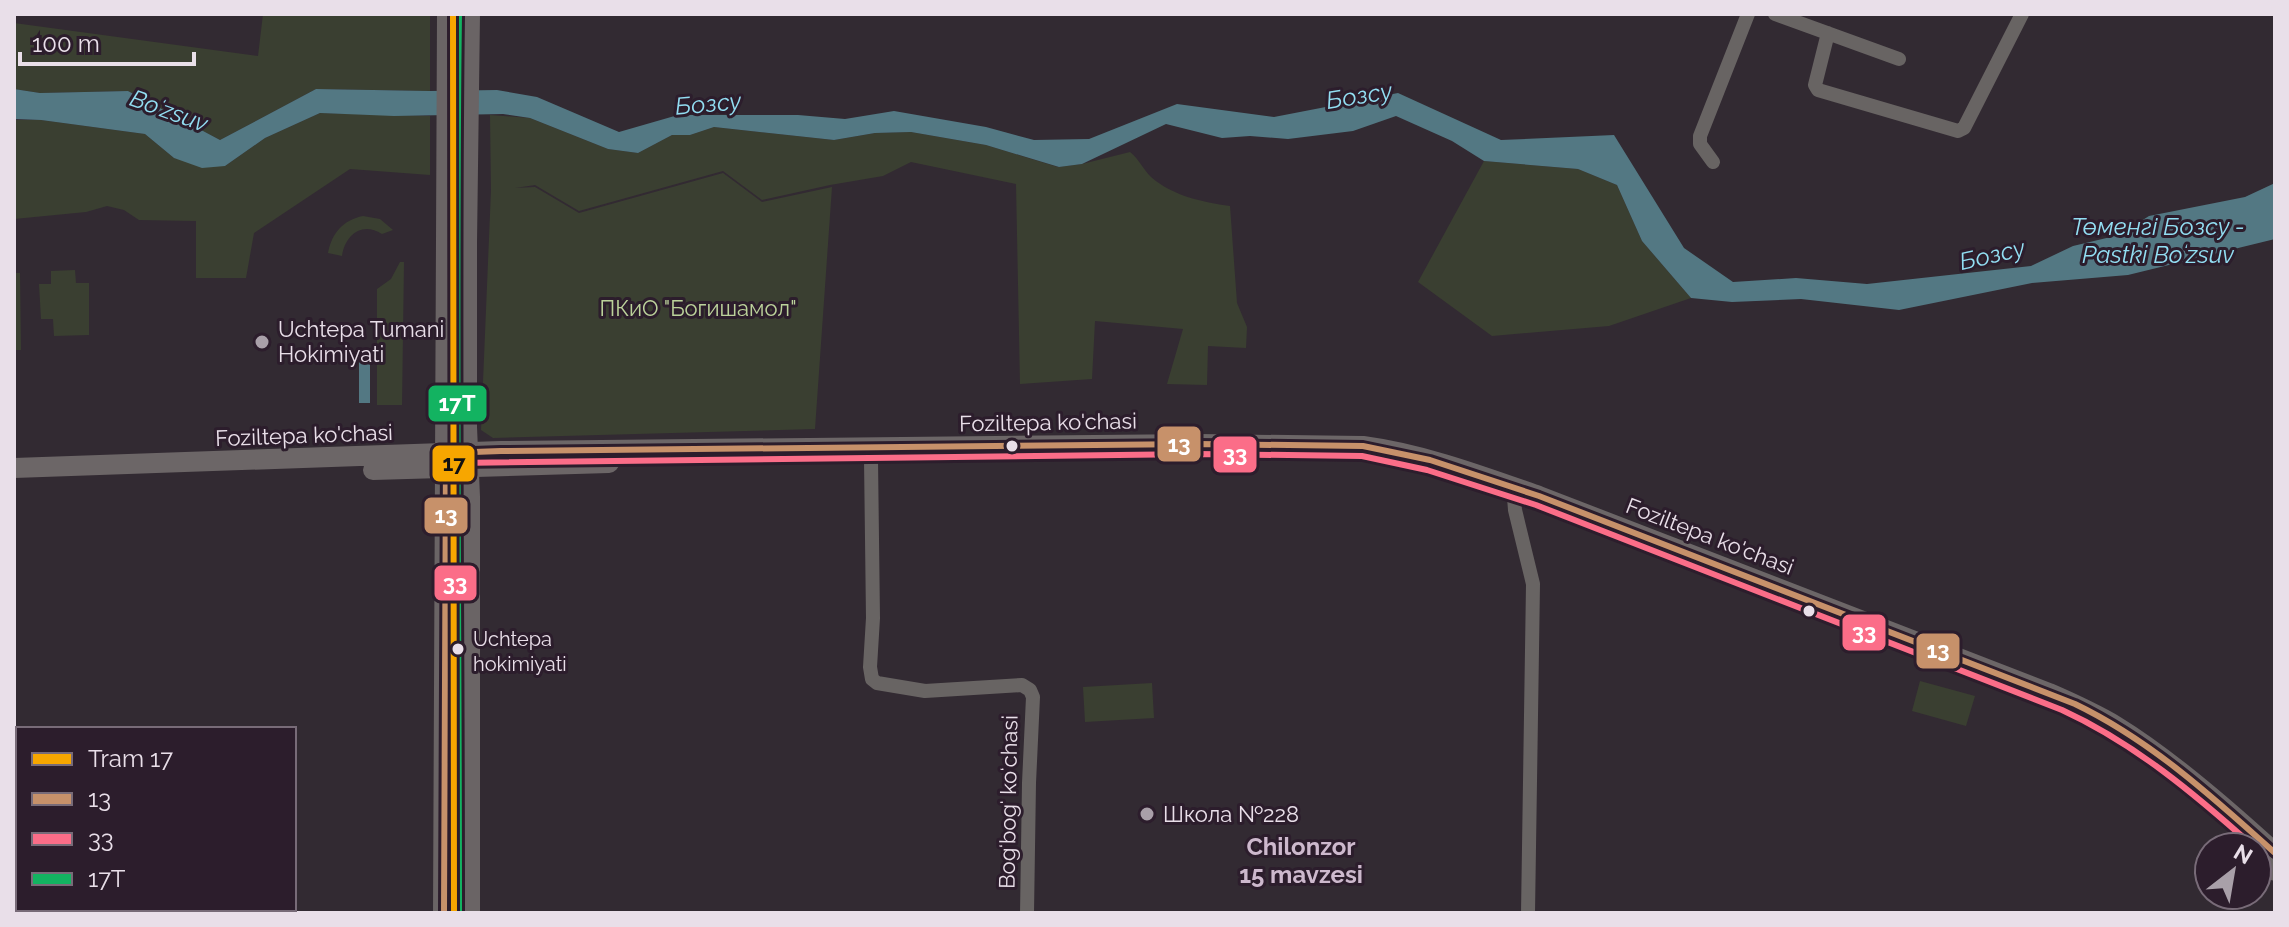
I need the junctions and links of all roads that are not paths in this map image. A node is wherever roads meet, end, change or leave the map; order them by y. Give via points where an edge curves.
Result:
1 (448, 14) edge
2 (469, 14) edge
3 (1748, 14) edge
4 (1775, 14) edge
5 (2022, 14) edge
6 (1828, 33) junction
7 (1899, 59) dead end
8 (1713, 162) dead end
9 (456, 243) junction
10 (871, 459) junction
11 (457, 461) junction
12 (14, 468) edge
13 (14, 477) edge
14 (1516, 493) junction
15 (2230, 831) edge
16 (2275, 853) edge
17 (444, 913) edge
18 (469, 913) edge
19 (1027, 913) edge
20 (1528, 913) edge

1 - 9 main road
2 - 9 main road
3 - 8 street via 1700,136
4 - 6 street
5 - 6 street via 1958,131 1818,90
6 - 7 street
9 - 11 main road
10 - 11 main road, Foziltepa ko'chasi
10 - 14 main road, Foziltepa ko'chasi via 1364,455
10 - 19 street, Bogʻbogʻ koʻchasi via 872,679 925,691 1022,685 1033,697
11 - 12 main road, Foziltepa ko'chasi
11 - 13 main road, Foziltepa ko'chasi
11 - 14 main road, Foziltepa ko'chasi via 1199,444 1363,446 1421,458
11 - 17 main road
11 - 18 main road
14 - 15 main road, Foziltepa ko'chasi via 2072,715 2148,762
14 - 16 main road, Foziltepa ko'chasi via 1887,629 2086,710 2155,753
14 - 20 street via 1515,510 1533,584

